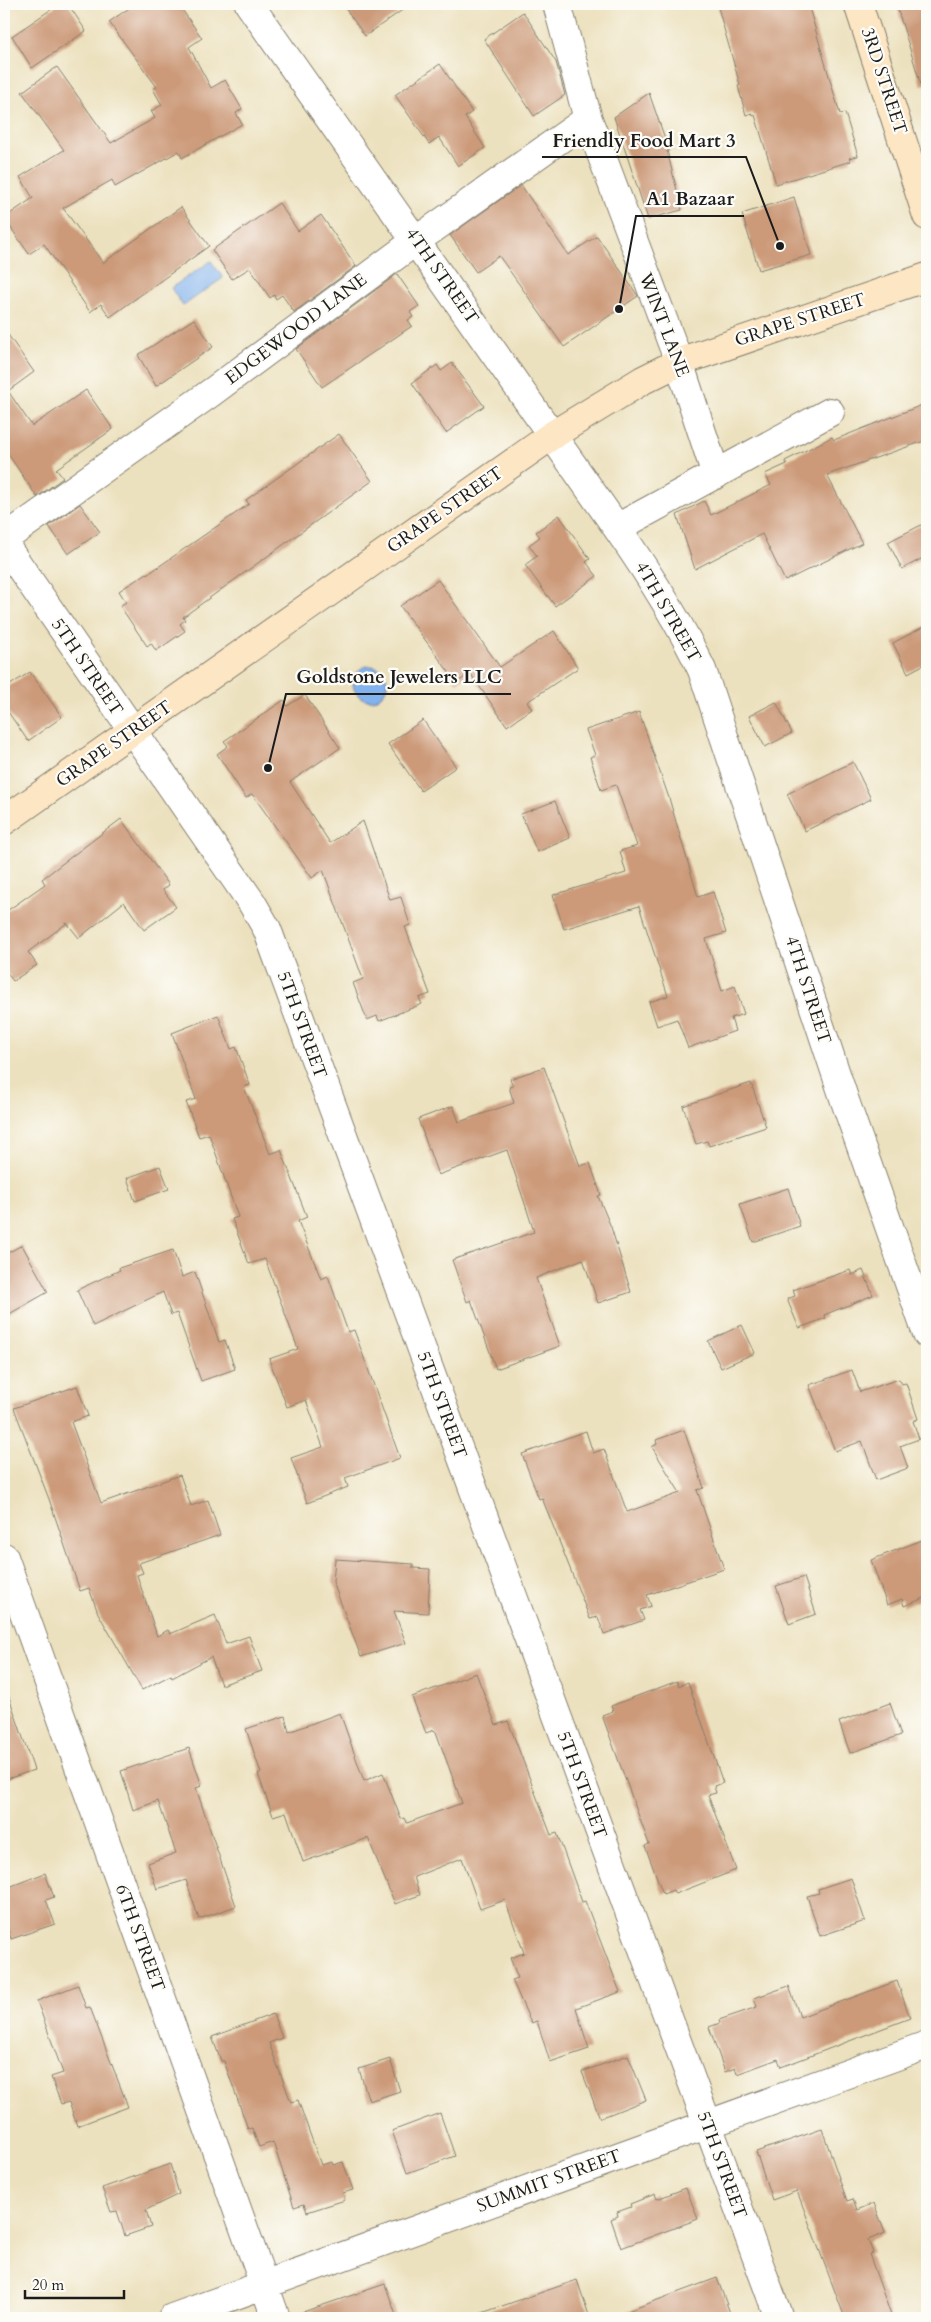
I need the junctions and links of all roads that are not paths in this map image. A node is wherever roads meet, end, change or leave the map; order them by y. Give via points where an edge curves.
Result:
1 (249, 4) edge
2 (557, 4) edge
3 (858, 4) edge
4 (588, 119) junction
5 (927, 216) edge
6 (417, 240) junction
7 (927, 277) edge
8 (679, 362) junction
9 (830, 412) dead end
10 (551, 436) junction
11 (716, 475) junction
12 (617, 528) junction
13 (4, 539) edge
14 (4, 544) edge
15 (132, 732) junction
16 (4, 821) edge
17 (927, 1334) edge
18 (4, 1557) edge
19 (927, 2045) edge
20 (707, 2124) junction
21 (264, 2285) junction
22 (172, 2318) edge
23 (276, 2318) edge
24 (778, 2318) edge

1 - 6 street, 4TH STREET
2 - 4 street, WINT LANE
3 - 5 main road, 3RD STREET
4 - 6 street, EDGEWOOD LANE
4 - 8 street, WINT LANE
6 - 10 street, 4TH STREET
6 - 13 street, EDGEWOOD LANE via 212,392
7 - 8 main road, GRAPE STREET
8 - 10 main road, GRAPE STREET
8 - 11 street, WINT LANE
9 - 11 street
10 - 12 street, 4TH STREET
10 - 15 main road, GRAPE STREET
11 - 12 street
12 - 17 street, 4TH STREET via 663,594 702,670 844,1101
14 - 15 street, 5TH STREET
15 - 16 main road, GRAPE STREET
15 - 20 street, 5TH STREET via 267,930
18 - 21 street, 6TH STREET
19 - 20 street, SUMMIT STREET
20 - 21 street, SUMMIT STREET
20 - 24 street, 5TH STREET
21 - 22 street, SUMMIT STREET
21 - 23 street, 6TH STREET

